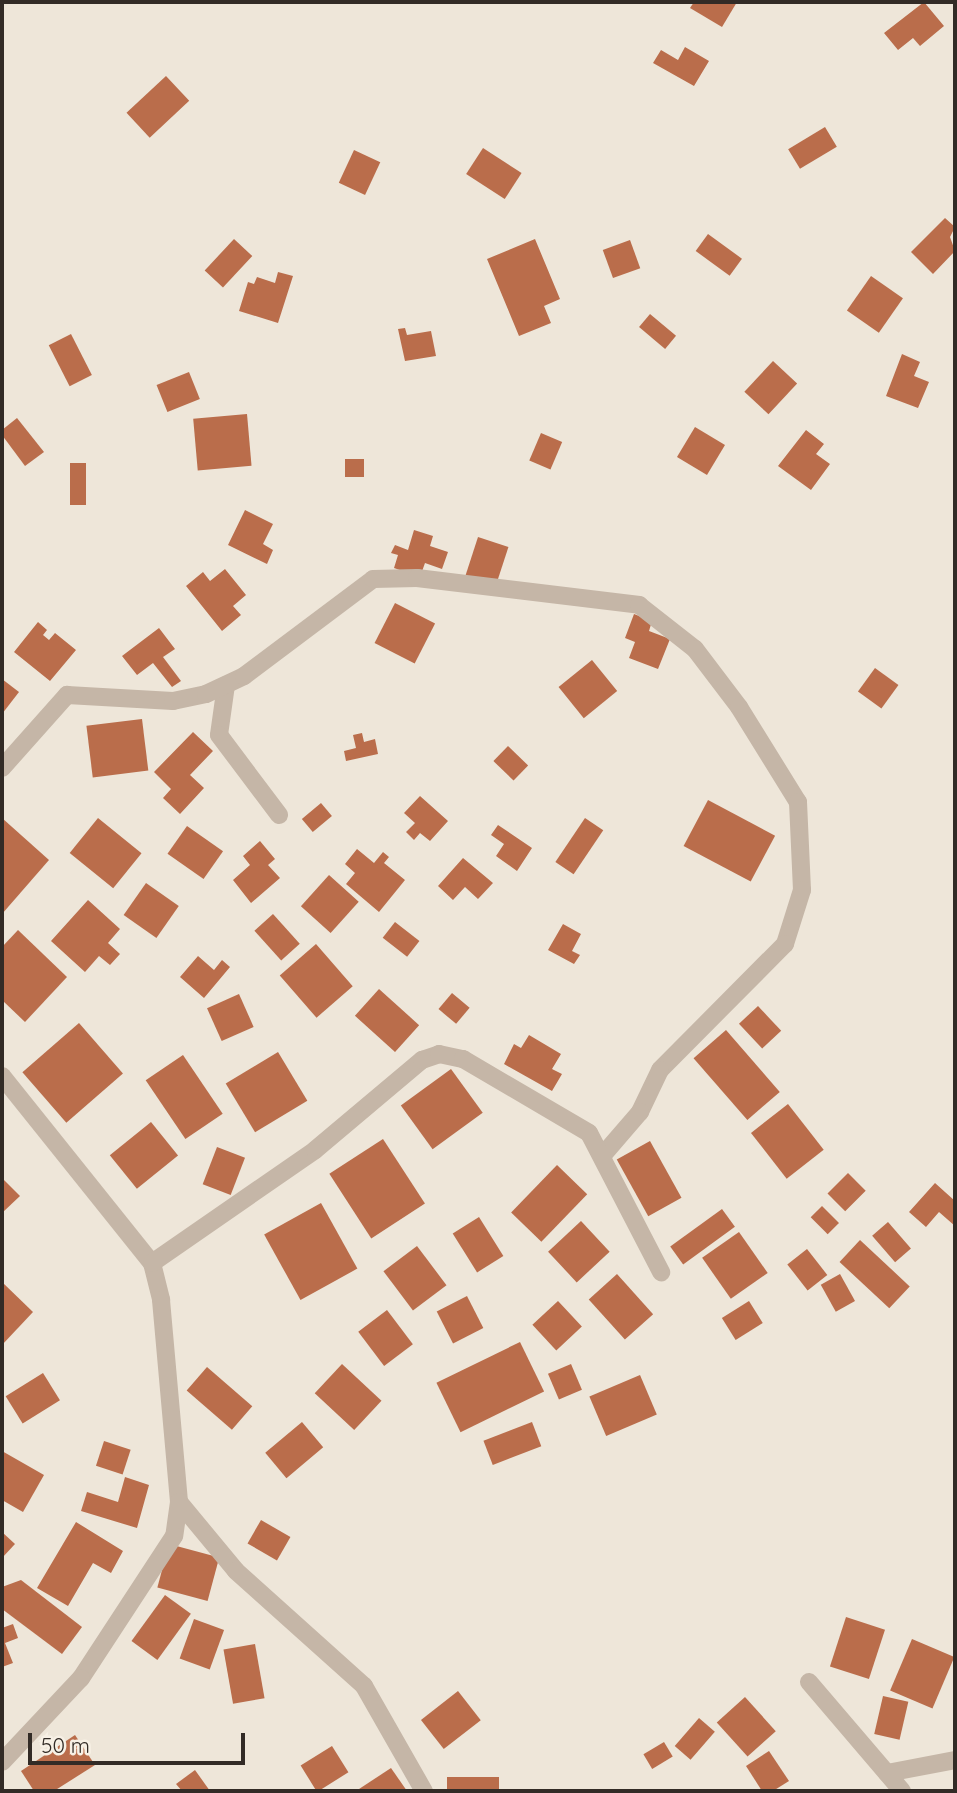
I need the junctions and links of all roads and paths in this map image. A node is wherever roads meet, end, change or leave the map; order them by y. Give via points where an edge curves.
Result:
1 (226, 685) junction
2 (2, 768) edge
3 (279, 815) dead end
4 (2, 1076) edge
5 (603, 1155) junction
6 (152, 1264) junction
7 (661, 1272) dead end
8 (179, 1502) junction
9 (809, 1682) dead end
10 (955, 1760) edge
11 (2, 1762) edge
12 (887, 1773) junction
13 (424, 1791) edge
14 (902, 1791) edge

1 - 2 street via 173,701 68,695
1 - 3 street via 219,735
1 - 5 street via 373,579 417,578 639,605 695,649 739,707 798,802 802,890 785,944 660,1070 640,1112
4 - 6 street
5 - 6 street via 589,1133 463,1059 429,1055 315,1150
5 - 7 street
6 - 8 street via 161,1300
8 - 11 street via 174,1536 82,1678
8 - 13 street via 236,1571 365,1686
9 - 12 street
10 - 12 street
12 - 14 street

